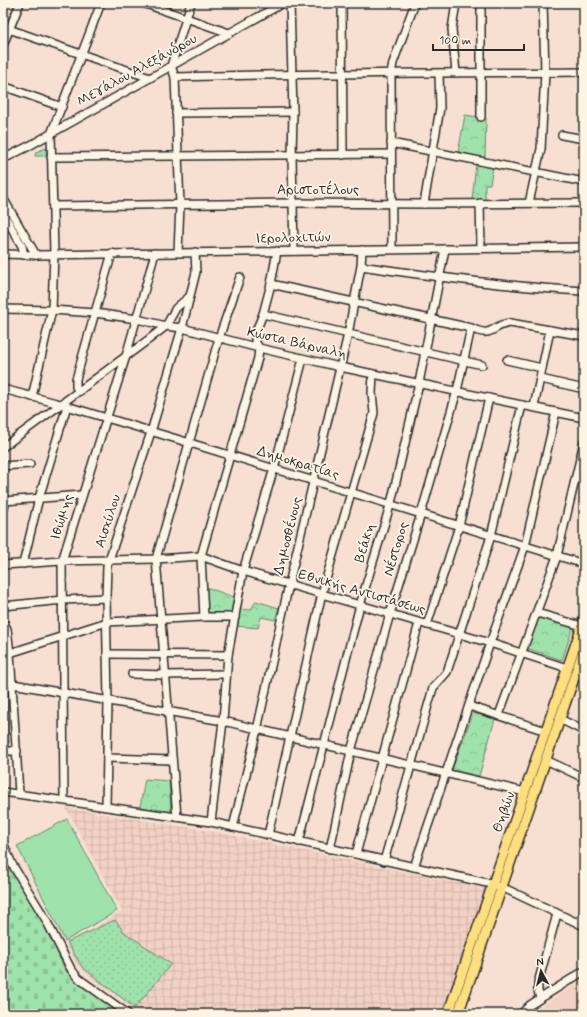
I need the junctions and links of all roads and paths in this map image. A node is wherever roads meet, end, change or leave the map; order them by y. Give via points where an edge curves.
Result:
1 (20, 3) edge
2 (101, 3) edge
3 (146, 3) edge
4 (191, 3) edge
5 (282, 3) edge
6 (290, 3) edge
7 (342, 3) edge
8 (415, 3) edge
9 (456, 3) edge
10 (481, 3) edge
11 (543, 3) edge
12 (186, 18) junction
13 (6, 28) edge
14 (228, 34) junction
15 (3, 45) edge
16 (81, 55) junction
17 (171, 66) junction
18 (545, 72) junction
19 (584, 72) edge
20 (342, 73) junction
21 (456, 73) junction
22 (481, 73) junction
23 (292, 74) junction
24 (391, 74) junction
25 (439, 74) junction
26 (175, 77) junction
27 (150, 78) junction
28 (3, 86) edge
29 (62, 106) junction
30 (293, 112) junction
31 (176, 113) junction
32 (481, 117) dead end
33 (51, 134) junction
34 (562, 135) dead end
35 (584, 139) edge
36 (392, 143) junction
37 (432, 151) junction
38 (391, 154) junction
39 (178, 155) junction
40 (343, 155) junction
41 (292, 156) junction
42 (51, 157) junction
43 (3, 159) edge
44 (535, 172) junction
45 (584, 182) edge
46 (3, 198) edge
47 (293, 203) junction
48 (480, 203) junction
49 (530, 203) junction
50 (584, 203) edge
51 (391, 204) junction
52 (424, 204) junction
53 (180, 205) junction
54 (53, 206) junction
55 (3, 213) edge
56 (584, 247) edge
57 (481, 248) junction
58 (392, 249) junction
59 (445, 249) junction
60 (362, 250) junction
61 (277, 251) junction
62 (294, 251) junction
63 (178, 252) junction
64 (195, 252) junction
65 (112, 253) junction
66 (155, 253) junction
67 (3, 254) edge
68 (54, 254) junction
69 (24, 255) junction
70 (36, 255) junction
71 (361, 266) junction
72 (240, 277) dead end
73 (440, 277) junction
74 (271, 284) junction
75 (584, 291) edge
76 (189, 297) junction
77 (355, 302) junction
78 (3, 309) edge
79 (52, 310) junction
80 (95, 313) junction
81 (263, 314) junction
82 (137, 319) junction
83 (432, 320) junction
84 (166, 326) junction
85 (182, 328) junction
86 (471, 328) junction
87 (550, 330) junction
88 (348, 334) junction
89 (584, 336) edge
90 (219, 338) junction
91 (259, 348) junction
92 (425, 352) junction
93 (126, 356) junction
94 (303, 359) junction
95 (507, 360) dead end
96 (464, 361) junction
97 (482, 365) dead end
98 (340, 367) junction
99 (542, 368) junction
100 (373, 374) junction
101 (541, 379) junction
102 (419, 383) junction
103 (3, 389) edge
104 (584, 389) edge
105 (80, 391) junction
106 (457, 391) junction
107 (32, 397) junction
108 (489, 398) junction
109 (63, 405) junction
110 (522, 405) junction
111 (534, 407) junction
112 (556, 412) junction
113 (106, 418) junction
114 (584, 418) edge
115 (151, 432) junction
116 (190, 442) junction
117 (584, 442) edge
118 (3, 447) edge
119 (230, 456) junction
120 (30, 464) dead end
121 (3, 466) edge
122 (274, 469) junction
123 (314, 482) junction
124 (351, 492) junction
125 (82, 495) junction
126 (40, 498) junction
127 (4, 501) edge
128 (391, 504) junction
129 (3, 511) edge
130 (421, 514) junction
131 (459, 526) junction
132 (491, 536) junction
133 (525, 546) junction
134 (201, 556) junction
135 (557, 556) junction
136 (156, 559) junction
137 (109, 560) junction
138 (62, 561) junction
139 (23, 564) junction
140 (584, 564) edge
141 (3, 565) edge
142 (243, 571) junction
143 (289, 584) junction
144 (322, 593) junction
145 (106, 598) junction
146 (62, 600) junction
147 (360, 605) junction
148 (3, 606) edge
149 (537, 613) junction
150 (390, 614) junction
151 (204, 617) junction
152 (235, 617) junction
153 (161, 619) junction
154 (3, 621) edge
155 (107, 622) junction
156 (583, 623) edge
157 (423, 624) junction
158 (460, 634) junction
159 (64, 636) junction
160 (490, 643) junction
161 (584, 649) edge
162 (10, 653) junction
163 (522, 653) junction
164 (107, 654) junction
165 (163, 654) junction
166 (228, 655) junction
167 (576, 672) edge
168 (132, 674) dead end
169 (226, 674) junction
170 (165, 675) junction
171 (3, 679) edge
172 (13, 684) junction
173 (63, 692) junction
174 (108, 701) junction
175 (469, 706) junction
176 (167, 711) junction
177 (500, 715) junction
178 (560, 719) junction
179 (223, 721) junction
180 (257, 730) junction
181 (546, 731) junction
182 (584, 731) edge
183 (290, 738) junction
184 (324, 744) junction
185 (3, 751) edge
186 (17, 751) junction
187 (351, 751) junction
188 (107, 758) junction
189 (382, 758) junction
190 (172, 760) junction
191 (546, 760) junction
192 (411, 764) junction
193 (446, 774) junction
194 (584, 778) edge
195 (3, 792) edge
196 (526, 792) junction
197 (18, 793) junction
198 (64, 800) junction
199 (106, 806) junction
200 (177, 817) junction
201 (211, 822) junction
202 (233, 827) junction
203 (268, 835) junction
204 (299, 842) junction
205 (3, 843) edge
206 (330, 849) junction
207 (356, 854) junction
208 (384, 861) junction
209 (414, 867) junction
210 (498, 887) junction
211 (557, 914) junction
212 (584, 915) edge
213 (581, 925) edge
214 (584, 971) edge
215 (540, 998) junction
216 (128, 1014) edge
217 (448, 1014) edge
218 (458, 1014) edge
219 (520, 1014) edge

1 - 13 street
2 - 16 street
3 - 12 street
4 - 12 street
5 - 14 street, Μεγάλου Αλεξάνδρου
6 - 23 street
7 - 20 street
8 - 24 street
9 - 21 street via 452,29
10 - 22 street
11 - 18 street
12 - 14 street
12 - 17 street
13 - 15 street
13 - 16 street
14 - 17 street, Μεγάλου Αλεξάνδρου
16 - 27 street
16 - 29 street
17 - 26 street
17 - 27 street, Μεγάλου Αλεξάνδρου
18 - 19 street
18 - 22 street
18 - 44 street via 541,149
20 - 23 street
20 - 24 street
20 - 40 street
21 - 22 street
21 - 25 street
22 - 32 street
23 - 26 street
23 - 30 street
24 - 25 street
24 - 36 street
25 - 37 street via 440,108
26 - 31 street
27 - 33 street, Μεγάλου Αλεξάνδρου
28 - 29 street
29 - 33 street
30 - 31 street
30 - 41 street
31 - 39 street
33 - 42 street
33 - 43 street, Μεγάλου Αλεξάνδρου
34 - 35 street
36 - 37 street
36 - 38 street
37 - 44 street
37 - 52 street
38 - 40 street
38 - 51 street
39 - 41 street
39 - 42 street
39 - 53 street
40 - 41 street
41 - 47 street
42 - 54 street
44 - 45 street
44 - 49 street
46 - 70 street
47 - 51 street, Αριστοτέλους
47 - 53 street, Αριστοτέλους
47 - 62 street
48 - 49 street, Αριστοτέλους
48 - 52 street, Αριστοτέλους
48 - 57 street
49 - 50 street, Αριστοτέλους
51 - 52 street, Αριστοτέλους
51 - 58 street
53 - 54 street, Αριστοτέλους
53 - 63 street
54 - 68 street
55 - 69 street via 22,246
56 - 57 street, Ιερολοχιτών
57 - 59 street, Ιερολοχιτών
58 - 59 street, Ιερολοχιτών
58 - 60 street, Ιερολοχιτών
59 - 73 street, Βεάκη
60 - 62 street, Ιερολοχιτών
60 - 71 street, Δημοσθένους
61 - 62 street, Ιερολοχιτών
61 - 64 street, Ιερολοχιτών
61 - 74 street
63 - 64 street, Ιερολοχιτών
63 - 66 street, Ιερολοχιτών
64 - 76 street, Αισχύλου via 196,272
65 - 66 street, Ιερολοχιτών
65 - 68 street, Ιερολοχιτών
65 - 80 street
66 - 82 street, Ιθώμης
67 - 69 street, Ιερολοχιτών
68 - 70 street, Ιερολοχιτών
68 - 79 street
69 - 70 street, Ιερολοχιτών
71 - 73 street
71 - 77 street, Δημοσθένους
72 - 90 street
73 - 75 street
73 - 83 street, Βεάκη
74 - 77 street
74 - 81 street
76 - 84 street via 176,308
76 - 85 street, Αισχύλου
77 - 83 street
77 - 88 street, Δημοσθένους
78 - 79 street, Κώστα Βάρναλη
79 - 80 street, Κώστα Βάρναλη
79 - 107 street
80 - 82 street, Κώστα Βάρναλη
80 - 105 street via 76,383
81 - 88 street
81 - 91 street via 256,332 255,341
82 - 84 street, Κώστα Βάρναλη
82 - 93 street, Ιθώμης
83 - 86 street
83 - 92 street, Βεάκη
84 - 85 street, Κώστα Βάρναλη
84 - 93 street
85 - 90 street, Κώστα Βάρναλη
85 - 115 street, Αισχύλου
86 - 87 street via 484,333 510,323
86 - 96 street, Νέστορος
87 - 89 street
87 - 99 street
88 - 92 street
88 - 98 street, Δημοσθένους
90 - 91 street, Κώστα Βάρναλη
90 - 116 street
91 - 94 street, Κώστα Βάρναλη
91 - 119 street
92 - 96 street
92 - 102 street, Βεάκη
93 - 105 street
93 - 113 street, Ιθώμης
94 - 98 street, Κώστα Βάρναλη
94 - 122 street
95 - 99 street
96 - 97 street
96 - 106 street, Νέστορος
98 - 100 street, Κώστα Βάρναλη
98 - 123 street, Δημοσθένους
99 - 101 street
100 - 102 street, Κώστα Βάρναλη
100 - 124 street via 374,413
101 - 104 street
101 - 111 street
102 - 106 street, Κώστα Βάρναλη
102 - 128 street, Βεάκη
103 - 107 street, Δημοκρατίας
105 - 109 street
106 - 108 street, Κώστα Βάρναλη
106 - 130 street, Νέστορος
107 - 109 street, Δημοκρατίας
108 - 110 street, Κώστα Βάρναλη
108 - 131 street
109 - 113 street, Δημοκρατίας
109 - 118 street
109 - 126 street
110 - 111 street, Κώστα Βάρναλη
110 - 132 street
111 - 112 street, Κώστα Βάρναλη
112 - 114 street, Κώστα Βάρναλη
112 - 133 street
113 - 115 street, Δημοκρατίας
113 - 125 street, Ιθώμης
115 - 116 street, Δημοκρατίας
115 - 137 street, Αισχύλου
116 - 119 street, Δημοκρατίας
116 - 136 street
117 - 135 street
119 - 122 street, Δημοκρατίας
119 - 134 street
120 - 121 street
122 - 123 street, Δημοκρατίας
122 - 142 street
123 - 124 street, Δημοκρατίας
123 - 143 street, Δημοσθένους
124 - 128 street, Δημοκρατίας
124 - 144 street
125 - 126 street
125 - 138 street, Ιθώμης
126 - 127 street
126 - 139 street
127 - 129 street
128 - 130 street, Δημοκρατίας
128 - 147 street, Βεάκη
130 - 131 street, Δημοκρατίας
130 - 150 street, Νέστορος
131 - 132 street, Δημοκρατίας
131 - 157 street
132 - 133 street, Δημοκρατίας
132 - 158 street
133 - 135 street, Δημοκρατίας
133 - 160 street
134 - 136 street, Εθνικής Αντιστάσεως
134 - 142 street, Εθνικής Αντιστάσεως
134 - 151 street
135 - 140 street, Δημοκρατίας
135 - 149 street
136 - 137 street, Εθνικής Αντιστάσεως
136 - 153 street
137 - 138 street, Εθνικής Αντιστάσεως
137 - 145 street, Αισχύλου
138 - 139 street, Εθνικής Αντιστάσεως
138 - 146 street, Ιθώμης
139 - 141 street, Εθνικής Αντιστάσεως
142 - 143 street, Εθνικής Αντιστάσεως
142 - 152 street
143 - 144 street, Εθνικής Αντιστάσεως
143 - 180 street, Δημοσθένους
144 - 147 street, Εθνικής Αντιστάσεως
144 - 183 street
145 - 146 street
145 - 155 street, Αισχύλου
146 - 148 street
146 - 159 street, Ιθώμης
147 - 150 street, Εθνικής Αντιστάσεως
147 - 184 street, Βεάκη
149 - 156 street
149 - 163 street
150 - 157 street, Εθνικής Αντιστάσεως
150 - 187 street, Νέστορος
151 - 152 street
151 - 153 street
152 - 166 street
153 - 155 street
153 - 165 street
154 - 162 street via 7,629
155 - 159 street
155 - 164 street, Αισχύλου
156 - 167 main road, Θηβών
157 - 158 street, Εθνικής Αντιστάσεως
157 - 189 street
158 - 160 street, Εθνικής Αντιστάσεως
158 - 192 street via 447,672 433,688
159 - 162 street
159 - 173 street, Ιθώμης
160 - 163 street, Εθνικής Αντιστάσεως
160 - 175 street
161 - 167 main road, Θηβών
162 - 172 street
163 - 167 street, Εθνικής Αντιστάσεως
163 - 177 street
164 - 165 street
164 - 174 street, Αισχύλου
165 - 166 street
165 - 170 street
166 - 169 street
167 - 178 main road, Θηβών
167 - 181 main road, Θηβών
168 - 170 street
169 - 170 street
169 - 179 street
170 - 176 street
171 - 172 street
172 - 173 street
172 - 186 street
173 - 174 street
173 - 198 street, Ιθώμης
174 - 176 street
174 - 188 street, Αισχύλου
175 - 177 street
175 - 193 street
176 - 179 street
176 - 190 street
177 - 181 street
178 - 182 street
178 - 191 main road, Θηβών
179 - 180 street
179 - 201 street
180 - 183 street
180 - 202 street, Δημοσθένους
181 - 196 main road, Θηβών
183 - 184 street
183 - 203 street
184 - 187 street
184 - 204 street, Βεάκη
185 - 186 street
186 - 197 street
187 - 189 street
187 - 206 street, Νέστορος
188 - 190 street
188 - 199 street, Αισχύλου
189 - 192 street
189 - 207 street
190 - 200 street
191 - 194 street
191 - 210 main road, Θηβών
192 - 193 street
192 - 208 street
193 - 196 street
193 - 209 street
195 - 197 street
196 - 210 main road, Θηβών
197 - 198 street
198 - 199 street
199 - 200 street
200 - 201 street
201 - 202 street
202 - 203 street
203 - 204 street
204 - 206 street
205 - 216 street via 12,864 78,978
206 - 207 street
207 - 208 street
208 - 209 street
209 - 210 street
210 - 211 street
210 - 217 main road, Θηβών via 463,967
210 - 218 main road, Θηβών
211 - 213 street
211 - 215 street via 538,983
212 - 213 street
214 - 215 street
215 - 219 street

